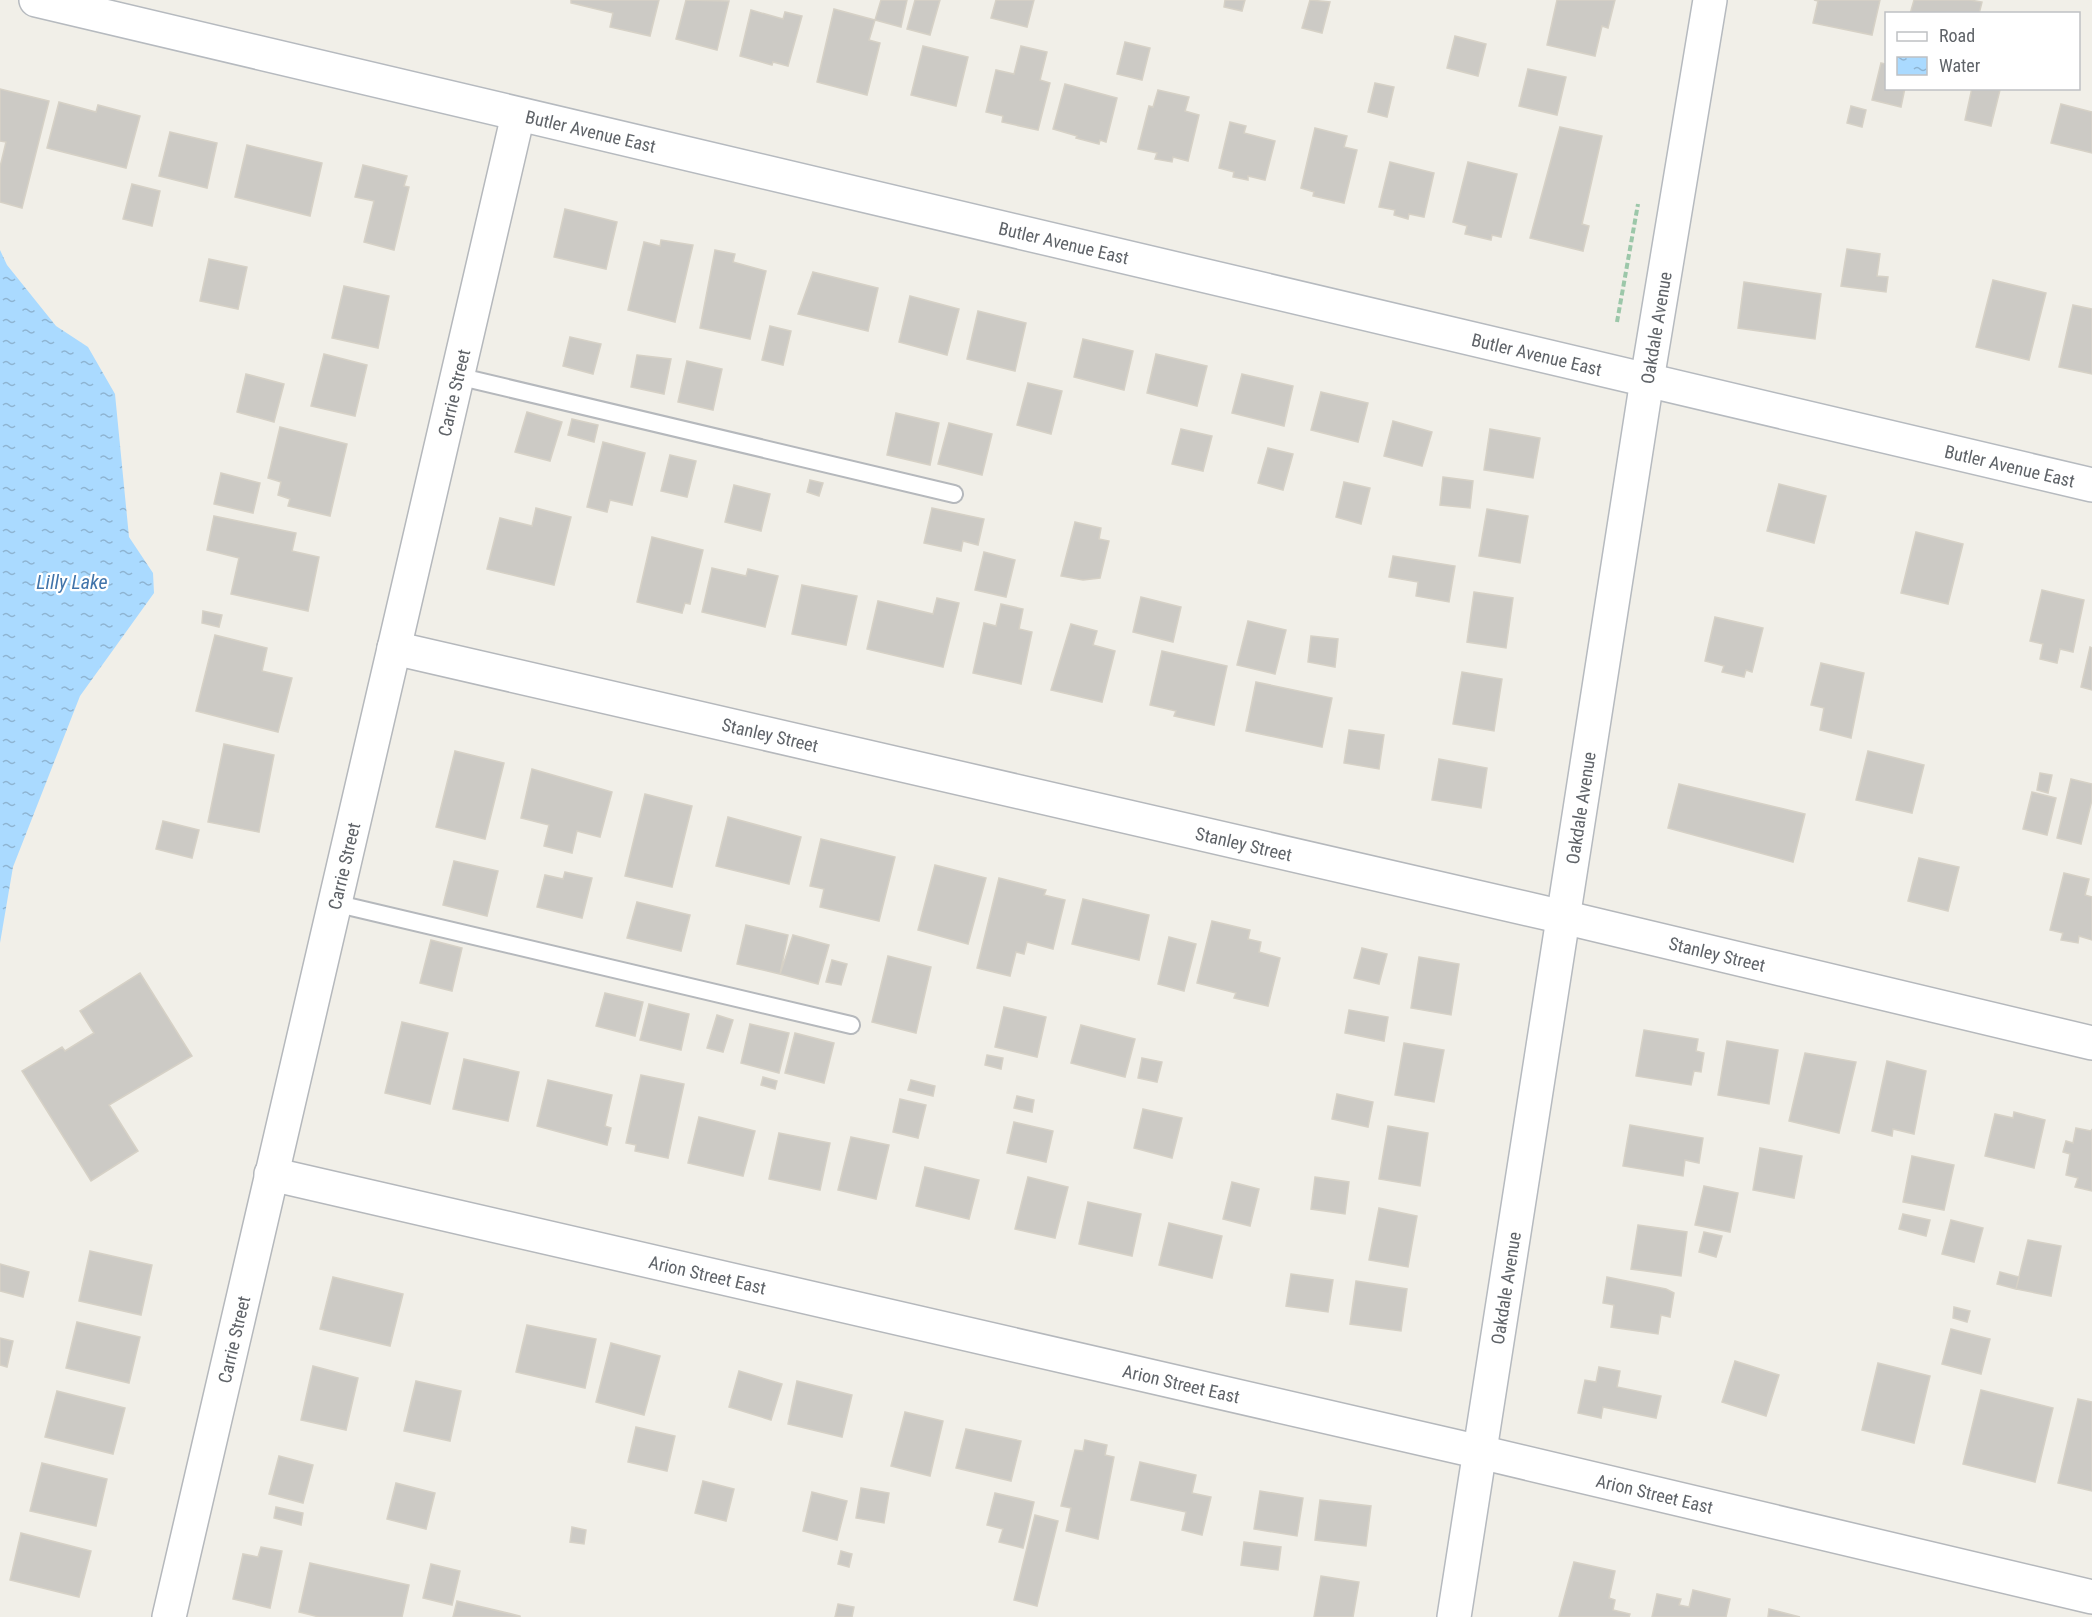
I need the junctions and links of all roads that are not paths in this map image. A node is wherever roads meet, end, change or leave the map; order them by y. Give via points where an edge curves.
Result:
1 (36, 0) edge
2 (1710, 0) edge
3 (518, 115) junction
4 (457, 376) junction
5 (1647, 380) junction
6 (2092, 485) edge
7 (954, 494) dead end
8 (394, 648) junction
9 (334, 903) junction
10 (1563, 917) junction
11 (851, 1025) dead end
12 (2092, 1043) edge
13 (271, 1174) junction
14 (1480, 1452) junction
15 (2092, 1597) edge
16 (169, 1617) edge
17 (1454, 1617) edge

1 - 3 street, Butler Avenue East
2 - 5 street, Oakdale Avenue
3 - 4 street, Carrie Street
3 - 5 street, Butler Avenue East
4 - 7 lane
4 - 8 street, Carrie Street
5 - 6 street, Butler Avenue East
5 - 10 street, Oakdale Avenue
8 - 9 street, Carrie Street
8 - 10 street, Stanley Street
9 - 11 lane
9 - 13 street, Carrie Street
10 - 12 street, Stanley Street
10 - 14 street, Oakdale Avenue
13 - 14 street, Arion Street East
13 - 16 street, Carrie Street
14 - 15 street, Arion Street East
14 - 17 street, Oakdale Avenue

